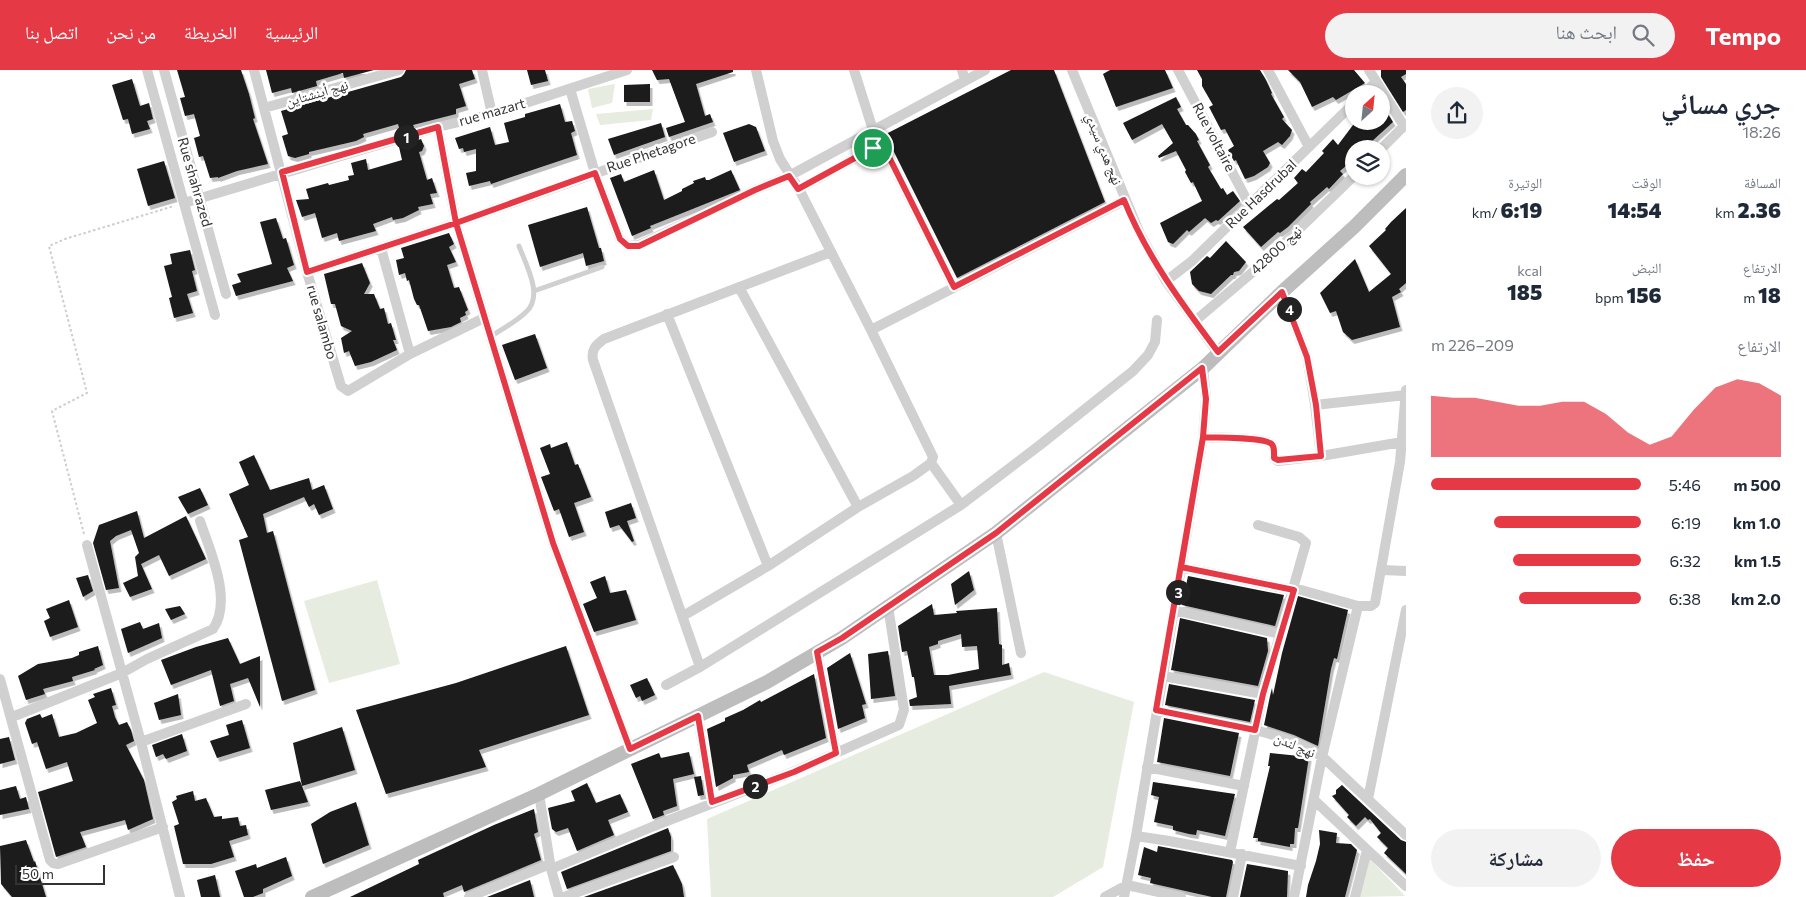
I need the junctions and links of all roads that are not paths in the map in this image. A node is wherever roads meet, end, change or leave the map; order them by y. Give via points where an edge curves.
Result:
1 (147, 70) edge
2 (164, 70) edge
3 (254, 70) edge
4 (399, 70) edge
5 (482, 70) edge
6 (628, 70) edge
7 (756, 70) edge
8 (854, 70) edge
9 (985, 70) edge
10 (1072, 70) edge
11 (1178, 70) edge
12 (1268, 70) edge
13 (1369, 70) edge
14 (963, 75) edge
15 (1376, 82) junction
16 (1373, 85) edge
17 (570, 88) junction
18 (264, 108) junction
19 (1345, 112) edge
20 (492, 114) junction
21 (1405, 126) edge
22 (438, 127) junction
23 (873, 130) junction
24 (712, 132) dead end
25 (1390, 140) edge
26 (1309, 147) junction
27 (282, 172) junction
28 (595, 173) junction
29 (1406, 175) edge
30 (789, 176) junction
31 (1345, 185) edge
32 (798, 189) junction
33 (200, 197) junction
34 (1124, 200) junction
35 (184, 203) junction
36 (1249, 204) junction
37 (456, 223) junction
38 (520, 246) dead end
39 (382, 248) junction
40 (831, 252) junction
41 (602, 267) dead end
42 (307, 272) junction
43 (1166, 281) junction
44 (739, 287) junction
45 (954, 287) junction
46 (534, 290) junction
47 (1282, 292) junction
48 (226, 294) dead end
49 (667, 314) junction
50 (215, 315) dead end
51 (484, 318) junction
52 (1157, 320) dead end
53 (1195, 321) junction
54 (871, 330) junction
55 (490, 337) junction
56 (1218, 352) junction
57 (410, 354) junction
58 (1202, 368) junction
59 (1406, 390) edge
60 (1406, 395) edge
61 (1316, 405) junction
62 (1203, 437) junction
63 (1402, 442) junction
64 (1321, 456) junction
65 (931, 464) junction
66 (962, 505) junction
67 (858, 507) junction
68 (200, 521) dead end
69 (1258, 525) dead end
70 (996, 533) junction
71 (87, 544) road end
72 (768, 566) junction
73 (1181, 567) junction
74 (1382, 570) junction
75 (1406, 572) edge
76 (1294, 589) junction
77 (888, 606) junction
78 (1358, 606) junction
79 (1174, 610) junction
80 (1406, 610) edge
81 (682, 616) junction
82 (1280, 634) junction
83 (817, 652) junction
84 (1021, 653) dead end
85 (700, 667) junction
86 (122, 673) junction
87 (1163, 676) junction
88 (0, 678) edge
89 (666, 685) dead end
90 (1263, 694) junction
91 (246, 704) dead end
92 (1156, 710) junction
93 (698, 716) junction
94 (12, 717) junction
95 (1255, 730) junction
96 (141, 742) junction
97 (630, 749) junction
98 (836, 753) junction
99 (1322, 757) junction
100 (1147, 767) junction
101 (1244, 786) junction
102 (539, 794) junction
103 (1368, 799) junction
104 (1314, 800) junction
105 (712, 802) junction
106 (163, 827) junction
107 (1406, 835) edge
108 (1136, 836) junction
109 (1367, 850) junction
110 (1230, 852) junction
111 (1242, 854) junction
112 (674, 857) dead end
113 (1301, 866) junction
114 (550, 867) junction
115 (1126, 885) junction
116 (1406, 886) edge
117 (180, 897) edge
118 (312, 897) edge
119 (469, 897) edge
120 (559, 897) edge
121 (564, 897) edge
122 (1105, 897) edge
123 (1124, 897) edge
124 (1181, 897) edge
125 (1233, 897) edge
126 (1294, 897) edge
127 (1355, 897) edge

1 - 35 street
2 - 33 street, Rue shahrazed
3 - 18 street, rue salambo
4 - 18 street, نهج أينشتاين
5 - 20 street
6 - 17 street, rue mazart
7 - 30 street via 773,141
8 - 23 street
9 - 14 street
10 - 34 street, نهج هدي سيدي
11 - 36 street, Rue voltaire
12 - 26 street
13 - 15 street
14 - 23 street
15 - 16 street
15 - 21 street
17 - 20 street, rue mazart
17 - 28 street
18 - 27 street, rue salambo
19 - 26 street, Rue Hasdrubal
20 - 22 street, rue mazart
21 - 25 street
22 - 27 street, rue mazart
22 - 37 street
23 - 30 street
24 - 28 street, Rue Phetagore
26 - 36 street, Rue Hasdrubal
27 - 33 street, rue mazart
27 - 42 street, rue salambo
28 - 30 street via 620,239 628,246 639,246
28 - 37 street, Rue Phetagore
29 - 47 main road
30 - 32 street
31 - 53 street, نهج 42800 via 1267,260
32 - 40 street
32 - 45 street via 873,148 885,149
33 - 35 street, rue mazart
33 - 48 street, Rue shahrazed
34 - 43 street, نهج هدي سيدي
34 - 45 street
35 - 50 street
36 - 43 street, Rue Hasdrubal via 1192,261
37 - 39 street, Rue Phetagore
37 - 51 street
38 - 46 lane
39 - 42 street, Rue Phetagore
39 - 57 street
40 - 44 street
40 - 54 street
41 - 46 lane
42 - 57 street, rue salambo via 344,390 348,391
43 - 53 street, نهج هدي سيدي
44 - 49 street
44 - 67 street
45 - 54 street
46 - 55 lane via 527,312
47 - 56 main road
47 - 61 street via 1307,357
49 - 72 street
49 - 81 street via 604,339 592,353
51 - 55 street
51 - 57 street, rue salambo
52 - 66 street via 1155,342 1148,356 1133,372
53 - 56 street, نهج هدي سيدي
54 - 65 street via 933,457
55 - 97 street via 553,543
56 - 58 main road
58 - 62 street via 1206,399
58 - 70 main road
59 - 60 street
60 - 61 street
60 - 63 street
61 - 64 street
62 - 64 street via 1270,443 1274,446 1274,458 1278,460
62 - 73 street
63 - 64 street
63 - 74 street
65 - 66 street
65 - 67 street
66 - 85 street
67 - 72 street
68 - 86 street via 220,588 218,621 213,629
69 - 76 street via 1306,542
70 - 77 main road
70 - 84 street
71 - 86 street
72 - 81 street
73 - 76 street
73 - 79 street
74 - 75 street
74 - 78 street via 1375,603
76 - 78 street
76 - 82 street
77 - 83 main road
77 - 98 street via 904,710 902,719 899,725
78 - 99 street
79 - 82 street
79 - 87 street
80 - 103 street
81 - 85 street
82 - 90 street
83 - 93 main road via 767,682
83 - 98 street
85 - 89 street
86 - 94 street
86 - 96 street
87 - 90 street
87 - 92 street
88 - 94 street
90 - 95 street
91 - 96 street
92 - 95 street, نهج لندن
92 - 100 street
93 - 97 main road
93 - 105 street
94 - 106 street via 53,863 58,864
95 - 99 street, نهج لندن via 1287,740
95 - 101 street
96 - 106 street
97 - 102 main road
98 - 105 street
99 - 103 street, نهج لندن
99 - 104 street
100 - 101 street
100 - 108 street
101 - 110 street
102 - 114 street
102 - 118 main road
103 - 107 street, نهج لندن
104 - 109 street
104 - 113 street
105 - 114 street
106 - 117 street
108 - 110 street
108 - 115 street
109 - 116 street
109 - 127 street
110 - 111 street
111 - 113 street
111 - 125 street
112 - 121 street
113 - 126 street
114 - 119 street
114 - 120 street
115 - 122 street
115 - 123 street
115 - 124 street

